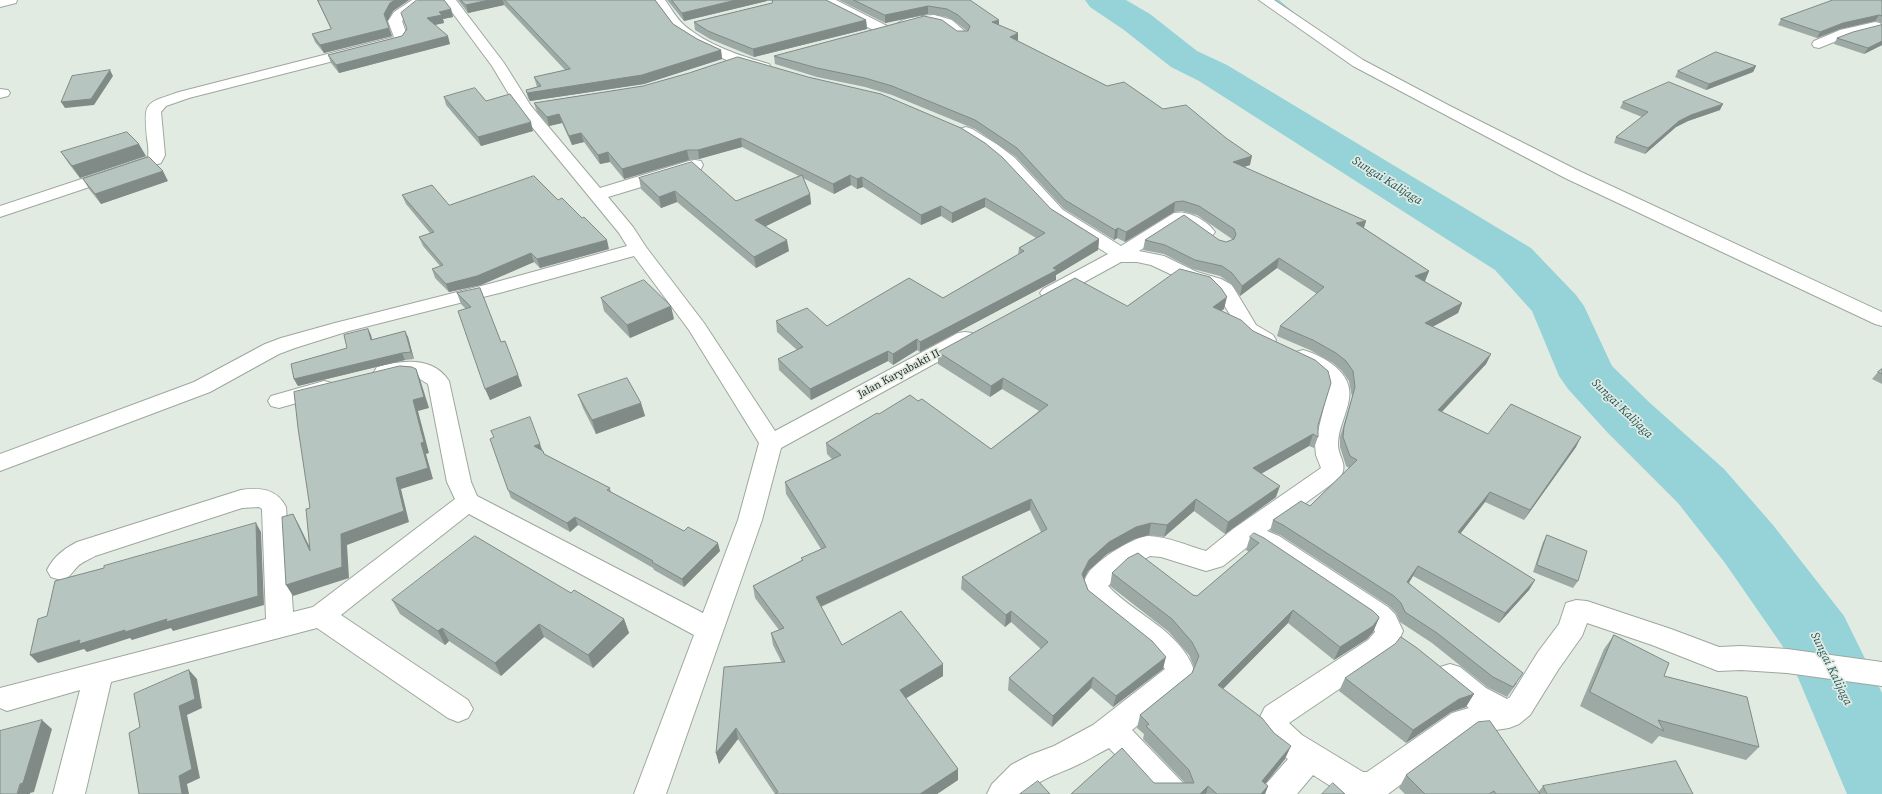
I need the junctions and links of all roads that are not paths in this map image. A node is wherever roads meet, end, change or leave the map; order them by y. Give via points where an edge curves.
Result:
1 (11, 0) edge
2 (420, 0) edge
3 (449, 0) edge
4 (658, 0) edge
5 (1265, 0) edge
6 (0, 3) edge
7 (831, 3) edge
8 (695, 24) edge
9 (1880, 26) edge
10 (680, 28) junction
11 (884, 30) junction
12 (962, 35) edge
13 (862, 36) edge
14 (1819, 44) dead end
15 (774, 58) edge
16 (738, 59) junction
17 (752, 64) junction
18 (717, 67) edge
19 (780, 72) edge
20 (950, 125) edge
21 (695, 165) edge
22 (596, 195) junction
23 (0, 212) edge
24 (1217, 240) edge
25 (638, 249) junction
26 (1121, 255) junction
27 (1035, 301) edge
28 (1882, 320) edge
29 (979, 331) edge
30 (279, 401) dead end
31 (771, 443) junction
32 (0, 462) edge
33 (468, 502) junction
34 (1242, 536) junction
35 (60, 570) dead end
36 (321, 616) junction
37 (280, 626) junction
38 (710, 630) junction
39 (1433, 662) edge
40 (99, 673) junction
41 (1880, 674) edge
42 (7, 698) dead end
43 (458, 709) dead end
44 (1509, 715) junction
45 (1111, 729) junction
46 (1309, 757) junction
47 (69, 794) edge
48 (650, 794) edge
49 (1003, 794) edge
50 (1173, 794) edge
51 (1277, 794) edge

1 - 6 street
2 - 23 street via 399,15 395,21 401,36 399,40 161,103 153,112 157,155 155,160
3 - 22 street via 516,91 532,106
4 - 10 street
5 - 28 street via 1358,63 1445,109 1571,174
7 - 11 street
8 - 10 street
9 - 14 street via 1845,33
10 - 16 street
11 - 12 street via 924,19 938,18
11 - 13 street
15 - 17 street
16 - 17 street
16 - 18 street
17 - 19 street
20 - 26 street via 992,148 1009,162 1057,214
21 - 22 street
22 - 25 street via 627,231
24 - 26 street via 1186,218 1180,217
25 - 31 street via 698,327
25 - 32 street via 288,343 202,387
26 - 27 street
26 - 34 street via 1157,260 1190,276 1214,282 1225,290 1248,329 1321,368 1338,382 1340,391 1327,434 1326,447 1327,456 1333,467 1332,472
29 - 31 street, Jalan Karyabakti II
30 - 33 street via 353,380 418,367 428,372 438,381 459,482
31 - 38 street via 750,520
33 - 36 street
33 - 38 street
34 - 45 street via 1214,559 1206,561 1161,547 1147,546 1116,563 1098,579 1096,592 1160,643 1180,670 1177,676
34 - 46 street via 1257,536 1277,547 1378,615 1400,638 1386,639 1378,648 1275,716 1272,725 1275,729 1291,745
35 - 37 street via 70,558 86,548 241,499 263,498 274,506
36 - 37 street
36 - 43 street
37 - 40 street
38 - 48 street
39 - 44 street via 1476,697
40 - 42 street
40 - 47 street
41 - 44 street via 1787,661 1718,659 1609,619 1576,611 1572,628 1525,699
44 - 46 street via 1462,722 1372,786 1360,787
45 - 49 street via 1063,757 1022,775
45 - 50 street
46 - 51 street

